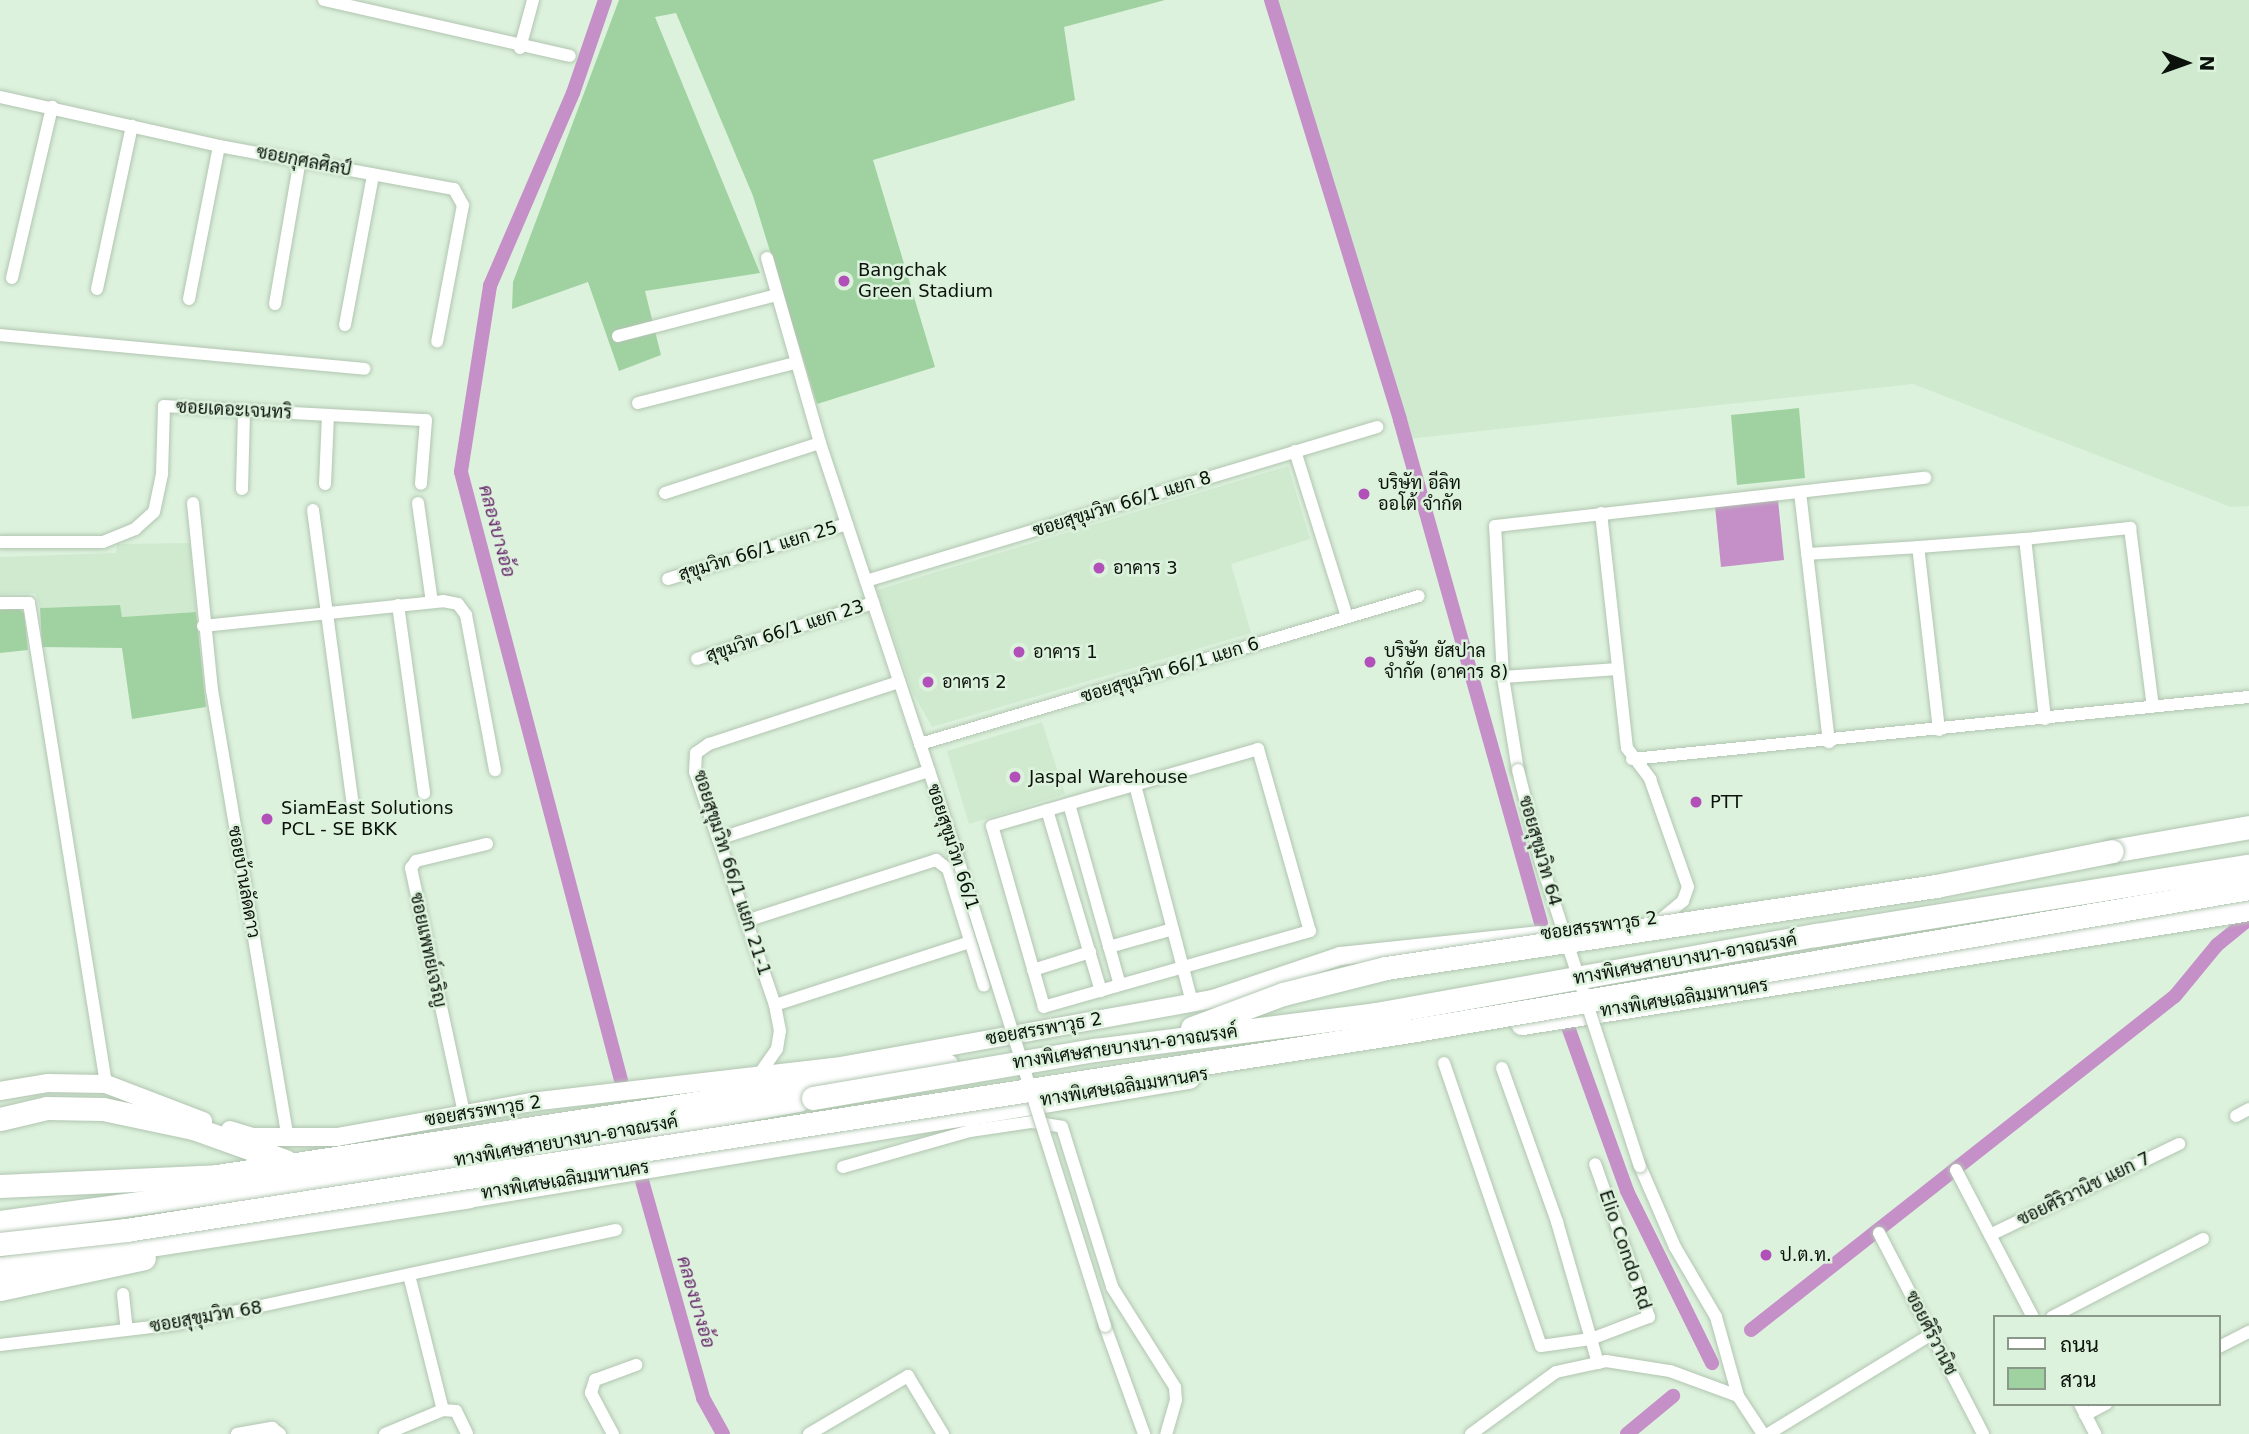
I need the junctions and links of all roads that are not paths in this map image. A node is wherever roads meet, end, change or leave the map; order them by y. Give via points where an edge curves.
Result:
1 (324, 0) edge
2 (533, 0) edge
3 (520, 48) junction
4 (570, 56) dead end
5 (0, 97) edge
6 (52, 107) junction
7 (132, 126) junction
8 (219, 146) junction
9 (300, 160) junction
10 (373, 175) junction
11 (766, 258) dead end
12 (12, 278) dead end
13 (97, 289) dead end
14 (776, 295) junction
15 (189, 299) dead end
16 (275, 304) dead end
17 (345, 325) dead end
18 (0, 335) edge
19 (618, 336) dead end
20 (436, 342) dead end
21 (795, 363) junction
22 (364, 369) dead end
23 (638, 403) dead end
24 (244, 411) junction
25 (328, 416) junction
26 (1377, 427) dead end
27 (820, 443) junction
28 (1295, 452) junction
29 (1925, 478) dead end
30 (325, 484) dead end
31 (421, 484) dead end
32 (242, 489) dead end
33 (1800, 492) junction
34 (665, 493) dead end
35 (193, 503) dead end
36 (418, 503) dead end
37 (313, 510) dead end
38 (1601, 513) junction
39 (847, 524) junction
40 (2025, 539) junction
41 (0, 542) edge
42 (1918, 547) junction
43 (1807, 554) junction
44 (668, 579) dead end
45 (866, 581) junction
46 (1419, 596) dead end
47 (432, 602) junction
48 (0, 603) edge
49 (873, 603) junction
50 (398, 605) junction
51 (327, 613) junction
52 (1346, 617) junction
53 (203, 626) junction
54 (697, 659) dead end
55 (1618, 669) junction
56 (1503, 677) junction
57 (899, 682) junction
58 (2249, 697) edge
59 (2153, 707) junction
60 (2045, 719) junction
61 (1939, 730) junction
62 (1829, 742) junction
63 (920, 744) junction
64 (1632, 758) junction
65 (495, 770) dead end
66 (929, 771) junction
67 (1135, 785) junction
68 (424, 793) dead end
69 (1069, 804) junction
70 (353, 806) dead end
71 (1047, 810) junction
72 (2249, 827) edge
73 (718, 839) junction
74 (487, 844) dead end
75 (2249, 866) edge
76 (2249, 876) edge
77 (2249, 888) edge
78 (2249, 909) edge
79 (746, 921) junction
80 (1173, 929) junction
81 (1556, 933) joint
82 (970, 942) junction
83 (1109, 947) junction
84 (1090, 952) junction
85 (1183, 967) junction
86 (1033, 970) junction
87 (1120, 985) junction
88 (984, 986) dead end
89 (1101, 991) junction
90 (1192, 1003) junction
91 (775, 1005) junction
92 (1157, 1041) junction
93 (1444, 1063) dead end
94 (1502, 1068) dead end
95 (758, 1076) junction
96 (106, 1084) junction
97 (0, 1091) edge
98 (2249, 1109) edge
99 (464, 1113) junction
100 (2236, 1116) dead end
101 (0, 1119) edge
102 (288, 1138) junction
103 (2179, 1144) dead end
104 (302, 1163) junction
105 (1595, 1164) dead end
106 (843, 1167) dead end
107 (1956, 1170) dead end
108 (0, 1186) edge
109 (0, 1223) edge
110 (616, 1230) dead end
111 (238, 1231) junction
112 (1879, 1233) dead end
113 (1990, 1235) junction
114 (2203, 1239) dead end
115 (0, 1244) edge
116 (0, 1268) edge
117 (408, 1275) junction
118 (0, 1289) edge
119 (123, 1294) dead end
120 (2032, 1315) edge
121 (2056, 1315) edge
122 (127, 1330) junction
123 (2249, 1332) edge
124 (1932, 1334) junction
125 (1591, 1339) junction
126 (0, 1345) edge
127 (2221, 1346) edge
128 (1598, 1363) junction
129 (636, 1365) dead end
130 (1738, 1396) junction
131 (443, 1410) junction
132 (2082, 1410) edge
133 (237, 1434) edge
134 (280, 1434) edge
135 (385, 1434) edge
136 (467, 1434) edge
137 (614, 1434) edge
138 (809, 1434) edge
139 (943, 1434) edge
140 (1144, 1434) edge
141 (1166, 1434) edge
142 (1471, 1434) edge
143 (1765, 1434) edge
144 (1983, 1434) edge
145 (2095, 1434) edge

1 - 3 street
2 - 3 street
3 - 4 street
5 - 6 street, ซอยกุศลศิลป์
6 - 7 street, ซอยกุศลศิลป์
6 - 12 street
7 - 8 street, ซอยกุศลศิลป์
7 - 13 street
8 - 9 street, ซอยกุศลศิลป์
8 - 15 street
9 - 10 street, ซอยกุศลศิลป์
9 - 16 street
10 - 17 street
10 - 20 street, ซอยกุศลศิลป์ via 461,194 463,205
11 - 14 street, ซอยสุขุมวิท 66/1
14 - 19 street
14 - 21 street, ซอยสุขุมวิท 66/1
18 - 22 street
21 - 23 street
21 - 27 street, ซอยสุขุมวิท 66/1
24 - 25 street, ซอยเดอะเจนทริ
24 - 32 street
24 - 41 street, ซอยเดอะเจนทริ via 164,406 162,474 154,512 135,529 103,542
25 - 30 street
25 - 31 street, ซอยเดอะเจนทริ via 426,420
26 - 28 street, ซอยสุขุมวิท 66/1 แยก 8
27 - 34 street
27 - 39 street, ซอยสุขุมวิท 66/1
28 - 45 street, ซอยสุขุมวิท 66/1 แยก 8
28 - 52 street
29 - 33 street
33 - 38 street
33 - 43 street
35 - 53 street, ซอยบ้านลัดดาว
36 - 47 street
37 - 51 street
38 - 55 street, ซอยสรรพาวุธ 2
38 - 56 street, ซอยสุขุมวิท 64 via 1495,526
39 - 44 street, สุขุมวิท 66/1 แยก 25
39 - 45 street, ซอยสุขุมวิท 66/1
40 - 42 street
40 - 59 street via 2130,528
40 - 60 street
42 - 43 street
42 - 61 street
43 - 62 street
45 - 49 street, ซอยสุขุมวิท 66/1
46 - 52 street, ซอยสุขุมวิท 66/1 แยก 6
47 - 50 street
47 - 65 street via 452,602 466,615
48 - 96 street via 29,603
49 - 54 street, สุขุมวิท 66/1 แยก 23
49 - 57 street, ซอยสุขุมวิท 66/1
50 - 51 street
50 - 68 street
51 - 53 street
51 - 70 street
52 - 63 street, ซอยสุขุมวิท 66/1 แยก 6
53 - 102 street, ซอยบ้านลัดดาว
55 - 56 street
55 - 64 street, ซอยสรรพาวุธ 2
56 - 130 street, ซอยสุขุมวิท 64, bridge via 1518,770 1541,862 1640,1166 1675,1247 1716,1317
57 - 63 street, ซอยสุขุมวิท 66/1
57 - 73 street, ซอยสุขุมวิท 66/1 แยก 21-1 via 709,744 696,753 695,772
58 - 59 street
59 - 60 street
60 - 61 street
61 - 62 street
62 - 64 street
63 - 66 street, ซอยสุขุมวิท 66/1
64 - 81 street, ซอยสรรพาวุธ 2 via 1650,779 1688,887 1683,901 1658,922
66 - 73 street
66 - 140 street, ซอยสุขุมวิท 66/1, bridge via 1105,1326
67 - 69 street
67 - 80 street
67 - 85 street via 1258,749 1310,931
69 - 71 street
69 - 83 street
71 - 84 street
71 - 86 street via 992,826
72 - 92 highway, bridge via 1936,886 1386,968 1283,994
73 - 79 street, ซอยสุขุมวิท 66/1 แยก 21-1
74 - 99 street, ซอยแพทย์เจริญ via 416,861 411,868
75 - 92 highway, ทางพิเศษสายบางนา-อาจณรงค์, bridge via 1937,915 1376,1014
76 - 104 highway, ทางพิเศษเฉลิมมหานคร via 1368,1010 789,1087
77 - 115 highway, ทางพิเศษสายบางนา-อาจณรงค์, bridge via 1416,1030 126,1230
78 - 111 highway, ทางพิเศษเฉลิมมหานคร
79 - 82 street via 936,860 948,869
79 - 91 street, ซอยสุขุมวิท 66/1 แยก 21-1
80 - 83 street
80 - 85 street
81 - 90 street, ซอยสรรพาวุธ 2 via 1340,956
82 - 88 street
82 - 91 street
83 - 87 street
84 - 86 street
84 - 89 street
85 - 87 street
85 - 90 street
86 - 89 street via 1044,1007
87 - 89 street
90 - 95 street, ซอยสรรพาวุธ 2
91 - 95 street, ซอยสุขุมวิท 66/1 แยก 21-1 via 780,1031 777,1049
92 - 109 highway, ทางพิเศษสายบางนา-อาจณรงค์, bridge via 534,1149
93 - 125 street via 1541,1346
94 - 125 street via 1558,1222
95 - 99 street, ซอยสรรพาวุธ 2
96 - 97 street, ซอยสรรพาวุธ 2 via 48,1083
96 - 102 street, ซอยสรรพาวุธ 2 via 253,1137
98 - 100 street
99 - 102 street, ซอยสรรพาวุธ 2 via 337,1136
101 - 104 highway via 47,1108 103,1109 193,1128 258,1155
103 - 113 street, ซอยศิริวานิช แยก 7
104 - 108 highway, ทางพิเศษเฉลิมมหานคร via 218,1176
105 - 125 street, Elio Condo Rd via 1649,1317
106 - 141 street via 970,1131 1032,1122 1062,1127 1112,1287 1175,1387
107 - 113 street
110 - 117 street, ซอยสุขุมวิท 68
111 - 116 highway, ทางพิเศษเฉลิมมหานคร
111 - 118 highway via 102,1270
112 - 124 street, ซอยศิริวานิช
113 - 120 street
114 - 121 street
117 - 122 street, ซอยสุขุมวิท 68 via 309,1299
117 - 131 street
119 - 122 street
122 - 126 street, ซอยสุขุมวิท 68
123 - 127 street
124 - 143 street
124 - 144 street, ซอยศิริวานิช
125 - 128 street
128 - 130 street via 1670,1371
128 - 142 street via 1556,1372
129 - 137 street via 595,1380 592,1393
130 - 143 street, ซอยสุขุมวิท 64
131 - 135 street
131 - 136 street via 459,1413
132 - 145 street
133 - 134 street via 272,1428
138 - 139 street via 908,1376

